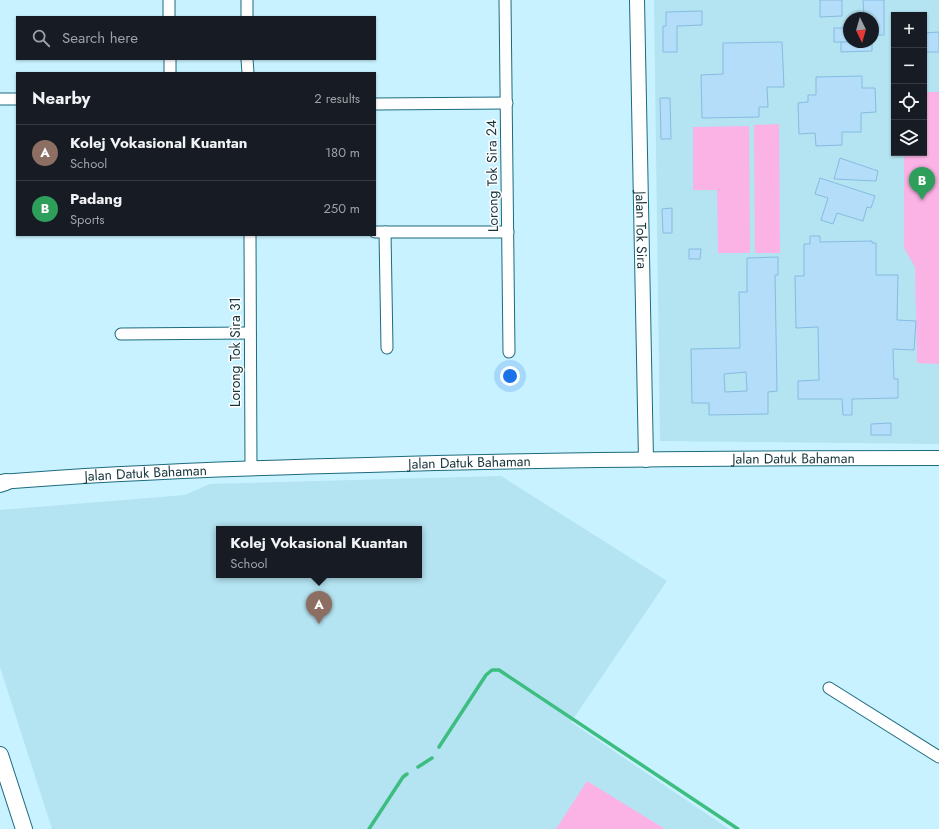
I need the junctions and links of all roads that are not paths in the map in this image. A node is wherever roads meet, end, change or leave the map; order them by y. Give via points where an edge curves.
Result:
1 (169, 0) edge
2 (246, 0) edge
3 (505, 0) edge
4 (637, 0) edge
5 (169, 16) edge
6 (247, 16) edge
7 (170, 60) edge
8 (247, 60) edge
9 (170, 72) edge
10 (248, 72) edge
11 (0, 99) edge
12 (16, 99) edge
13 (506, 103) junction
14 (376, 104) edge
15 (380, 232) edge
16 (508, 232) junction
17 (250, 236) edge
18 (250, 333) junction
19 (121, 334) dead end
20 (387, 348) dead end
21 (509, 352) dead end
22 (939, 458) edge
23 (646, 460) junction
24 (251, 468) junction
25 (2, 483) edge
26 (829, 688) dead end
27 (0, 755) edge
28 (939, 757) edge
29 (23, 829) edge

1 - 5 street
2 - 6 street
3 - 13 street, Lorong Tok Sira 24
4 - 23 street, Jalan Tok Sira
7 - 9 street
8 - 10 street
11 - 12 street
13 - 14 street
13 - 16 street, Lorong Tok Sira 24
15 - 16 street
15 - 20 street
16 - 21 street, Lorong Tok Sira 24
17 - 18 street, Lorong Tok Sira 31
18 - 19 street
18 - 24 street, Lorong Tok Sira 31
22 - 23 street, Jalan Datuk Bahaman
23 - 24 street, Jalan Datuk Bahaman
24 - 25 street, Jalan Datuk Bahaman
26 - 28 street
27 - 29 main road

